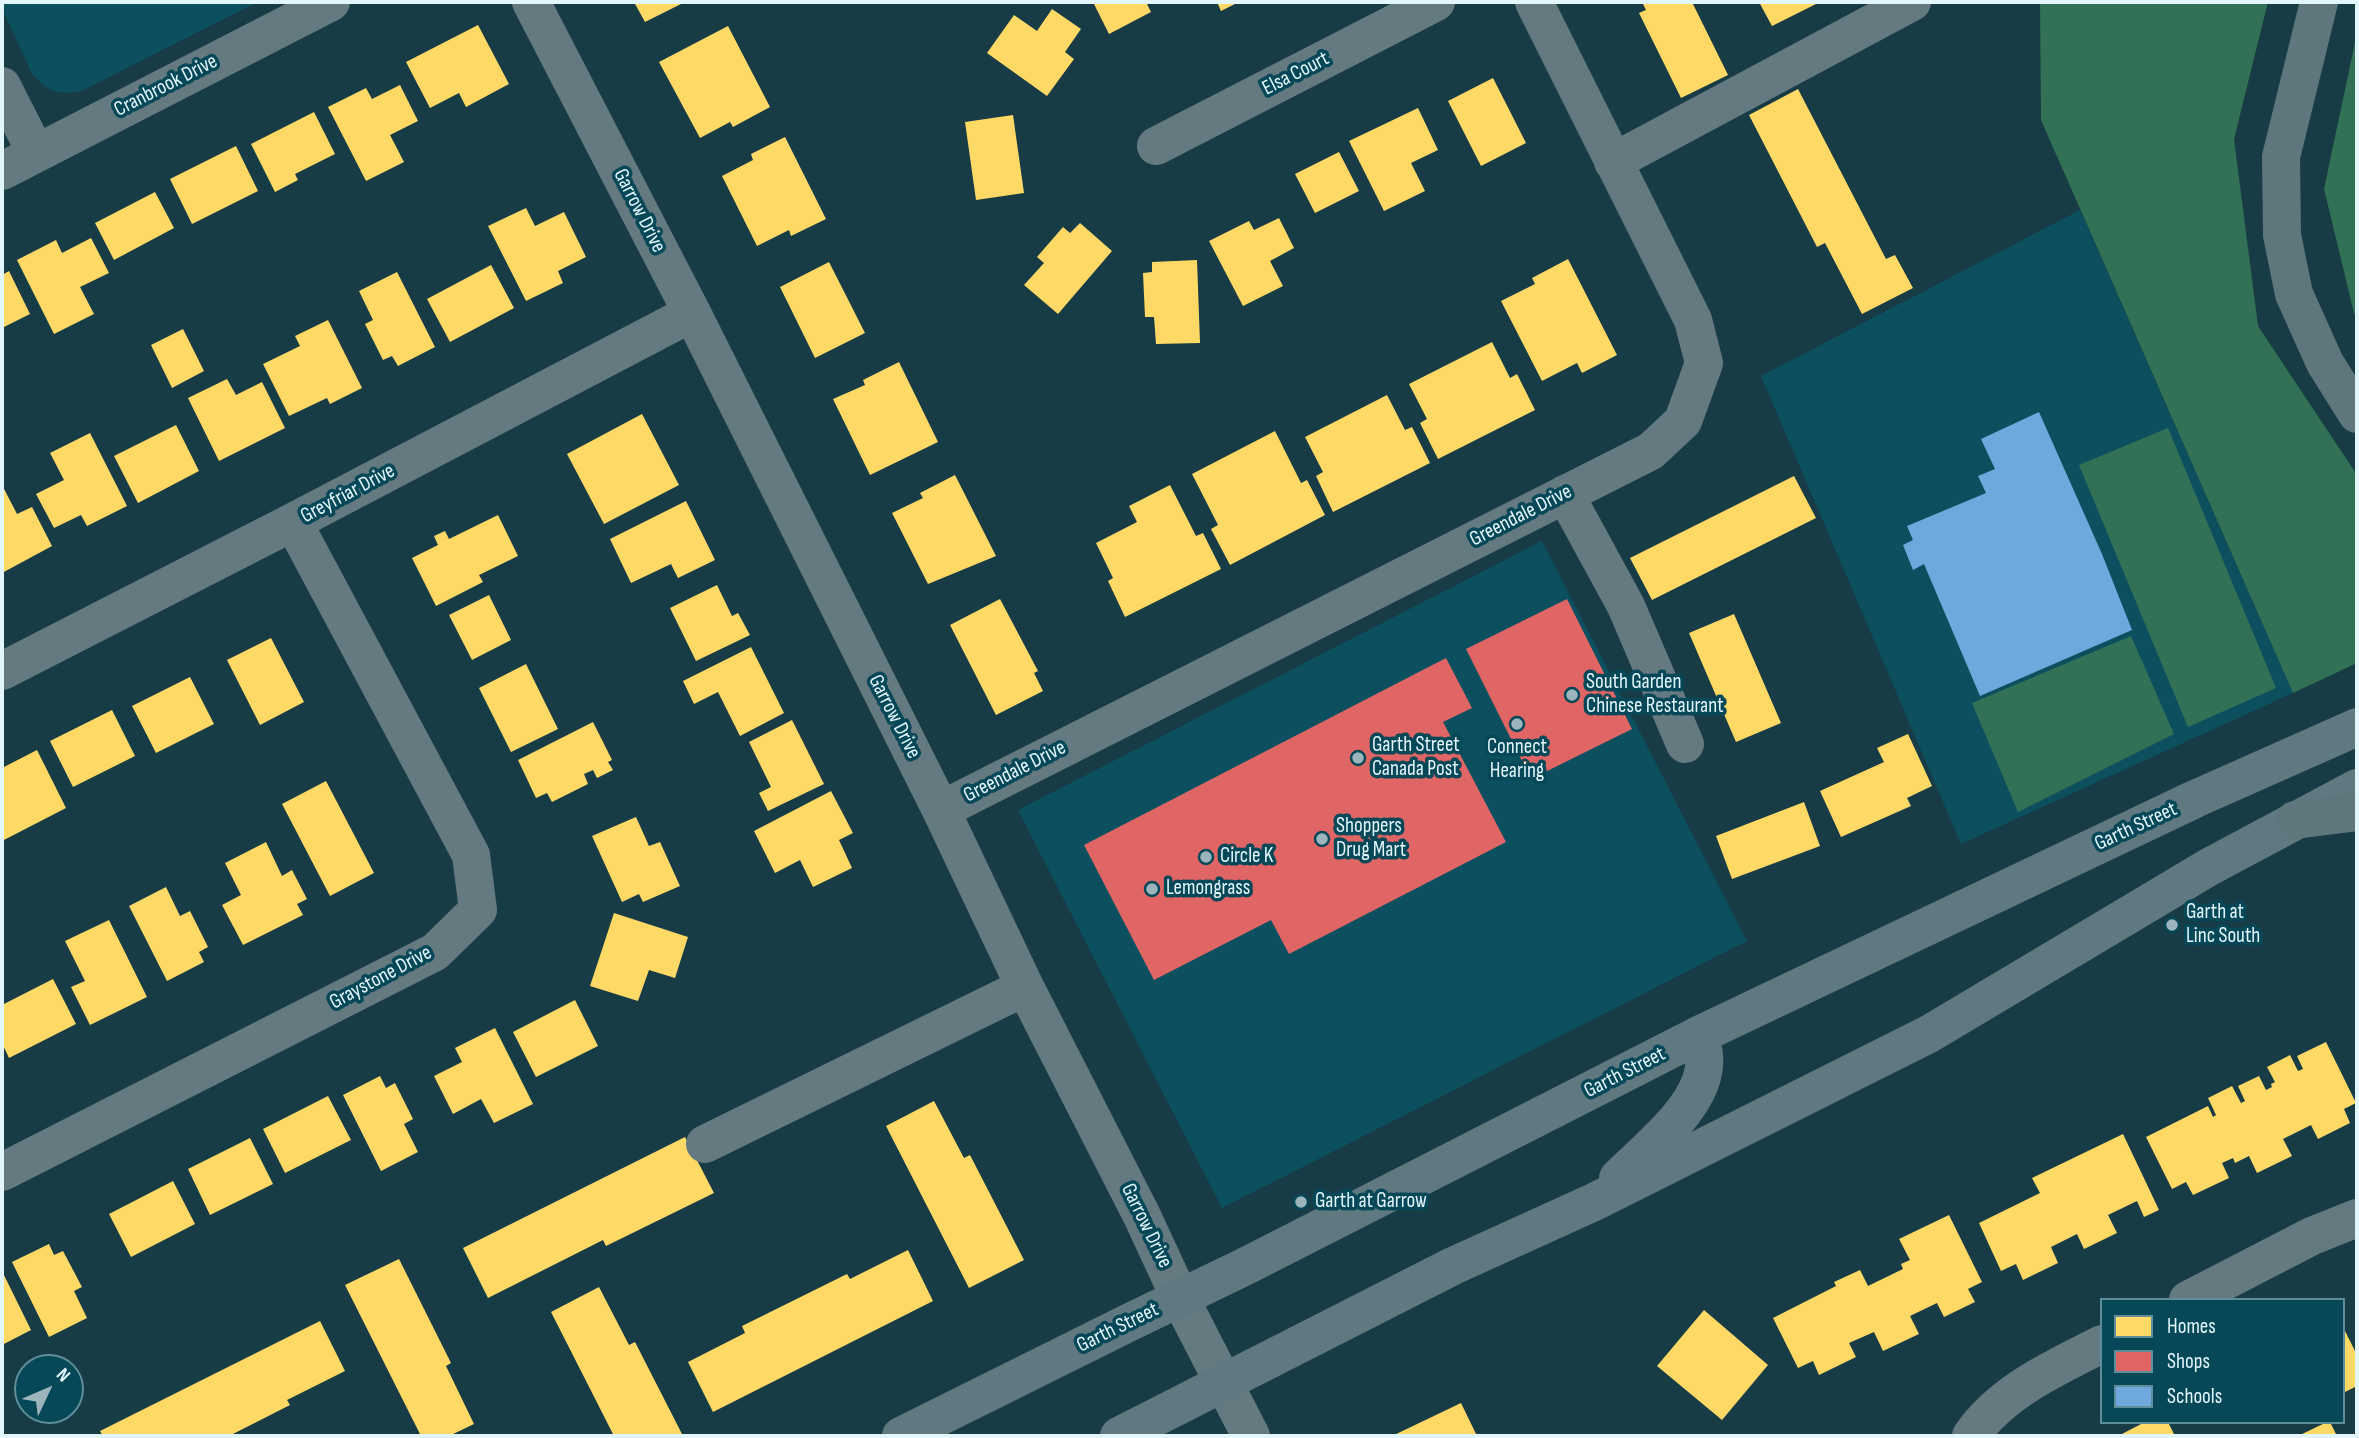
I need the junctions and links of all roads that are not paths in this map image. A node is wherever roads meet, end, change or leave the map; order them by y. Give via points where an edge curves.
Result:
1 (331, 2) edge
2 (531, 2) edge
3 (1436, 2) edge
4 (1534, 2) edge
5 (1912, 2) edge
6 (2319, 2) edge
7 (2, 86) edge
8 (1156, 146) dead end
9 (36, 153) junction
10 (1613, 162) junction
11 (2, 171) edge
12 (692, 313) junction
13 (2357, 414) edge
14 (1565, 494) junction
15 (293, 522) junction
16 (2, 671) edge
17 (2357, 727) edge
18 (1685, 744) dead end
19 (2357, 788) edge
20 (941, 810) junction
21 (2357, 812) edge
22 (2295, 820) junction
23 (1025, 987) junction
24 (1699, 1035) junction
25 (705, 1144) dead end
26 (2, 1172) edge
27 (1594, 1202) junction
28 (2357, 1218) edge
29 (1180, 1298) junction
30 (2192, 1298) edge
31 (2100, 1345) edge
32 (1224, 1384) junction
33 (901, 1436) edge
34 (1119, 1436) edge
35 (1251, 1436) edge
36 (1971, 1436) edge

1 - 9 street, Cranbrook Drive
2 - 12 street, Garrow Drive
3 - 8 street, Elsa Court
4 - 10 street, Greendale Drive
5 - 10 street
6 - 13 highway via 2281,157 2282,235 2294,294 2325,363
7 - 9 street
9 - 11 street, Cranbrook Drive
10 - 14 street, Greendale Drive via 1693,320 1704,363 1683,421 1651,451
12 - 15 street, Greyfriar Drive
12 - 20 street, Garrow Drive
14 - 18 street via 1626,606
14 - 20 street, Greendale Drive
15 - 16 street, Greyfriar Drive
15 - 26 street, Graystone Drive via 471,855 478,910 435,952
17 - 24 main road, Garth Street
19 - 22 main road
20 - 23 street, Garrow Drive
21 - 22 highway
22 - 27 main road via 1929,1034
23 - 25 street
23 - 29 street, Garrow Drive
24 - 27 main road via 1705,1058 1701,1082 1683,1113
24 - 29 main road, Garth Street
27 - 32 main road via 1452,1266
28 - 30 street
29 - 32 street, Garrow Drive
29 - 33 main road, Garth Street
31 - 36 street via 2034,1379 1982,1420
32 - 34 main road
32 - 35 street, Garrow Drive

